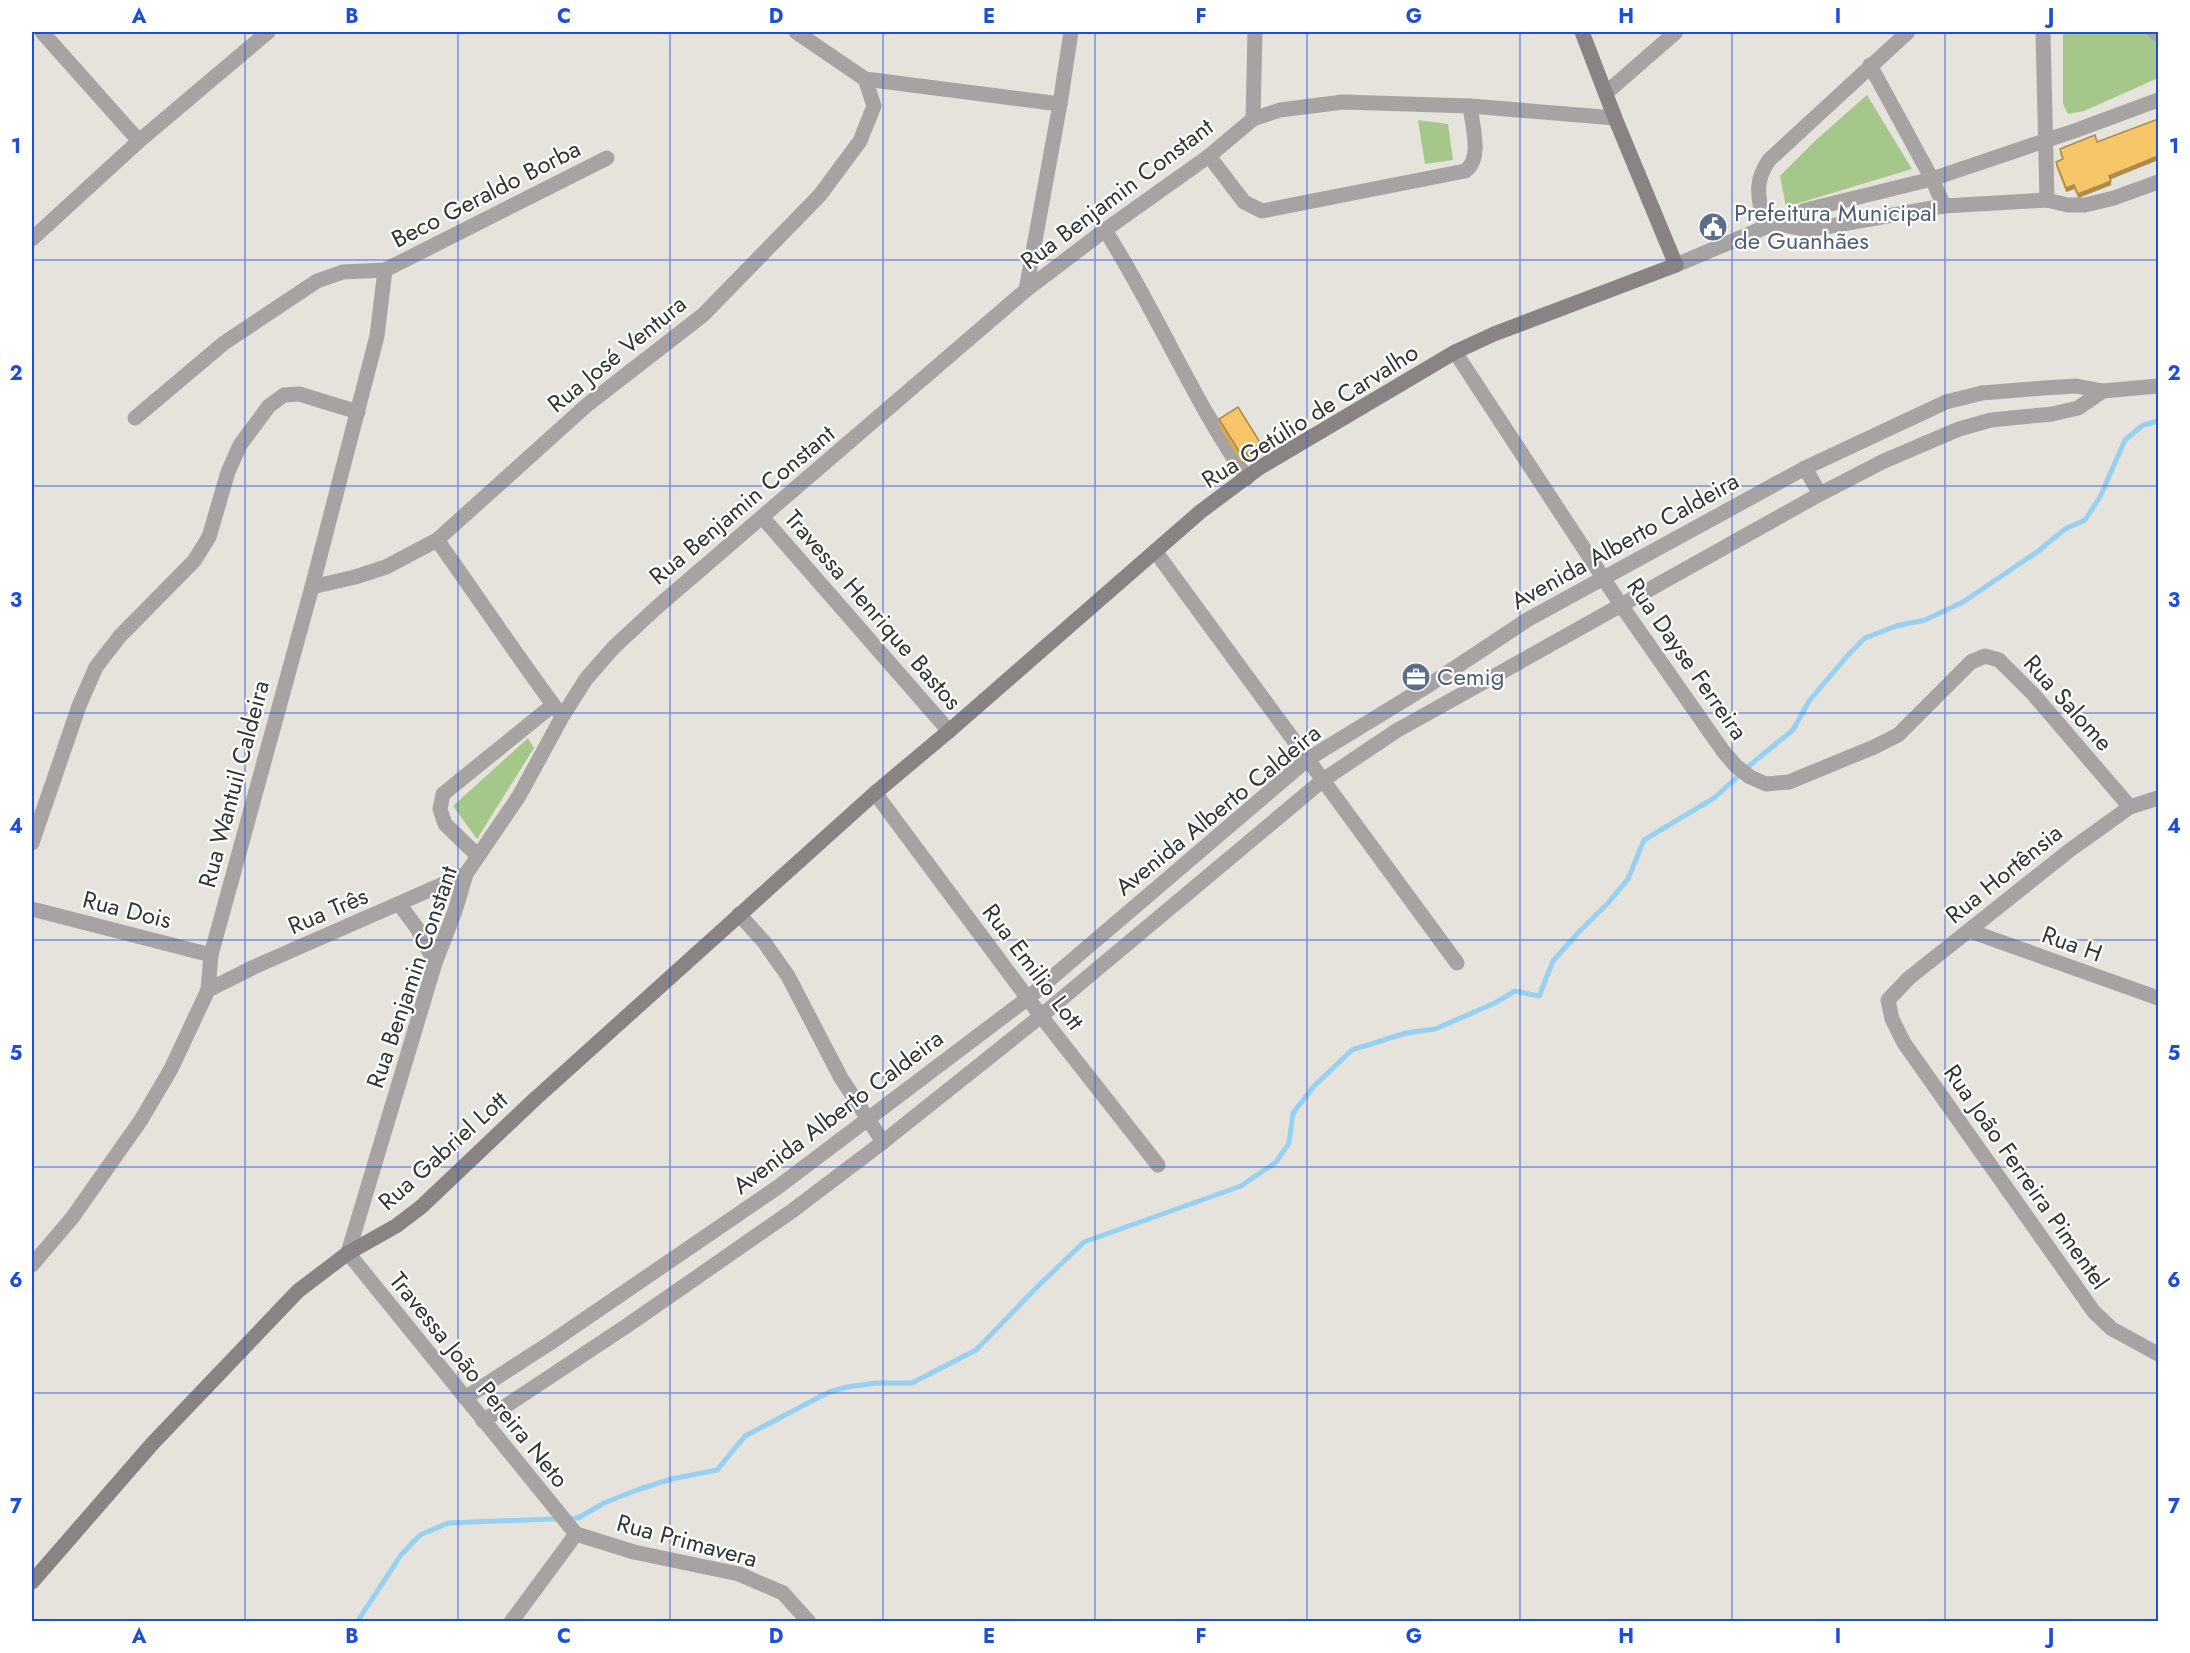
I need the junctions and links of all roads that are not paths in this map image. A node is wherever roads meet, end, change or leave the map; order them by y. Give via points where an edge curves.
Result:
1 (42, 32) edge
2 (268, 32) edge
3 (796, 32) edge
4 (1071, 32) edge
5 (1255, 32) edge
6 (1582, 32) edge
7 (1676, 32) edge
8 (1908, 32) edge
9 (2043, 32) edge
10 (2155, 32) edge
11 (2158, 34) edge
12 (1870, 65) junction
13 (865, 79) junction
14 (1606, 93) junction
15 (2158, 100) edge
16 (1060, 104) junction
17 (1470, 106) junction
18 (1615, 118) junction
19 (1253, 119) junction
20 (139, 141) junction
21 (2044, 141) junction
22 (1209, 156) junction
23 (607, 158) dead end
24 (1932, 179) junction
25 (2158, 182) edge
26 (2047, 200) junction
27 (1944, 206) junction
28 (1769, 225) junction
29 (1105, 230) junction
30 (32, 239) edge
31 (1676, 265) junction
32 (385, 270) junction
33 (1026, 290) junction
34 (1455, 352) junction
35 (2158, 386) edge
36 (2103, 392) junction
37 (358, 412) junction
38 (135, 418) dead end
39 (1805, 468) junction
40 (1247, 478) junction
41 (1820, 494) junction
42 (763, 518) junction
43 (437, 540) junction
44 (1155, 551) junction
45 (1603, 578) junction
46 (312, 587) junction
47 (1621, 605) junction
48 (558, 711) junction
49 (949, 731) junction
50 (1308, 759) junction
51 (1750, 777) joint
52 (1323, 780) junction
53 (875, 793) junction
54 (2158, 798) edge
55 (2130, 807) junction
56 (32, 843) edge
57 (478, 856) junction
58 (466, 874) junction
59 (399, 904) junction
60 (32, 909) edge
61 (740, 914) junction
62 (1970, 931) junction
63 (210, 955) junction
64 (435, 963) junction
65 (1457, 963) dead end
66 (208, 990) junction
67 (1028, 998) junction
68 (2158, 999) edge
69 (1888, 1000) joint
70 (1041, 1016) junction
71 (867, 1119) junction
72 (883, 1142) junction
73 (1158, 1165) dead end
74 (348, 1253) junction
75 (32, 1265) edge
76 (2158, 1354) edge
77 (465, 1398) junction
78 (483, 1421) junction
79 (574, 1532) junction
80 (32, 1582) edge
81 (511, 1622) edge
82 (809, 1622) edge

1 - 20 street
2 - 20 street
3 - 13 street
4 - 16 street
5 - 19 street
6 - 14 street
7 - 14 street
8 - 12 street
9 - 21 street
10 - 11 street
12 - 24 street
12 - 28 street via 1760,173 1758,188
13 - 16 street
13 - 43 street, Rua José Ventura via 874,106 869,123 820,195 703,315 587,405
14 - 18 street
15 - 21 street
16 - 33 street
17 - 18 street, Rua Benjamin Constant
17 - 19 street, Rua Benjamin Constant via 1343,102 1280,110
17 - 22 street via 1476,156 1465,171 1262,211 1244,202
18 - 31 street
19 - 22 street, Rua Benjamin Constant
20 - 30 street
21 - 24 street
21 - 26 street
22 - 29 street, Rua Benjamin Constant
23 - 32 street, Beco Geraldo Borba
24 - 27 street
24 - 28 street via 1806,210
25 - 26 street via 2085,205
26 - 27 street
27 - 28 street via 1808,230
28 - 31 street
29 - 33 street, Rua Benjamin Constant
29 - 40 street via 1212,424
31 - 34 street, Rua Getúlio de Carvalho
32 - 37 street, Rua Wantuil Caldeira via 378,336
32 - 38 street via 343,272 317,281 224,343
33 - 42 street, Rua Benjamin Constant
34 - 40 street, Rua Getúlio de Carvalho
34 - 45 street, Rua Dayse Ferreira
35 - 36 street, Avenida Alberto Caldeira
36 - 39 street, Avenida Alberto Caldeira via 2076,386 2044,388 1982,393 1946,402
36 - 41 street, Avenida Alberto Caldeira via 2078,408 1991,420 1959,429
37 - 46 street, Rua Wantuil Caldeira
37 - 56 street via 299,394 284,395 269,406 240,445 209,537 194,561 120,636 96,667
39 - 41 street
39 - 45 street, Avenida Alberto Caldeira
40 - 44 street, Rua Getúlio de Carvalho
41 - 47 street, Avenida Alberto Caldeira
42 - 48 street, Rua Benjamin Constant via 612,648
42 - 49 street, Travessa Henrique Bastos
43 - 46 street, Rua José Ventura via 386,567
43 - 48 street
44 - 49 street, Rua Getúlio de Carvalho
44 - 50 street
45 - 47 street, Rua Dayse Ferreira
45 - 50 street, Avenida Alberto Caldeira via 1527,620
46 - 63 street, Rua Wantuil Caldeira
47 - 51 street, Rua Dayse Ferreira via 1723,751
47 - 52 street, Avenida Alberto Caldeira via 1396,731
48 - 57 street, Rua Benjamin Constant via 519,796
48 - 57 street via 444,794 440,809 445,824
49 - 53 street, Rua Getúlio de Carvalho
50 - 52 street
50 - 67 street, Avenida Alberto Caldeira
51 - 55 street, Rua Salome via 1766,784 1789,782 1898,735 1971,662 1984,656 1999,660 2033,694
52 - 65 street
52 - 70 street, Avenida Alberto Caldeira
53 - 61 street, Rua Gabriel Lott
53 - 67 street, Rua Emilio Lott
54 - 55 street, Rua Hortênsia
55 - 62 street, Rua Hortênsia
57 - 58 street, Rua Benjamin Constant
58 - 59 street, Rua Três
58 - 64 street, Rua Benjamin Constant
59 - 64 street
59 - 66 street, Rua Três
60 - 63 street, Rua Dois
61 - 71 street via 788,976
61 - 74 street, Rua Gabriel Lott via 421,1207
62 - 68 street, Rua H
62 - 69 street, Rua Hortênsia via 1909,978
63 - 66 street, Rua Wantuil Caldeira
64 - 74 street, Rua Benjamin Constant
66 - 75 street, Rua Wantuil Caldeira via 171,1069 141,1120 72,1218
67 - 70 street, Rua Emilio Lott
67 - 71 street, Avenida Alberto Caldeira
69 - 76 street, Rua João Ferreira Pimentel via 1892,1020 1904,1043 2094,1312 2112,1329
70 - 72 street, Avenida Alberto Caldeira
70 - 73 street, Rua Emilio Lott
71 - 72 street
71 - 77 street, Avenida Alberto Caldeira via 778,1187
72 - 78 street, Avenida Alberto Caldeira via 792,1211
74 - 77 street, Travessa João Pereira Neto
74 - 80 street, Rua Gabriel Lott via 298,1291 152,1444
77 - 78 street, Travessa João Pereira Neto
78 - 79 street, Travessa João Pereira Neto
79 - 81 street
79 - 82 street, Rua Primavera via 634,1552 739,1574 783,1593

